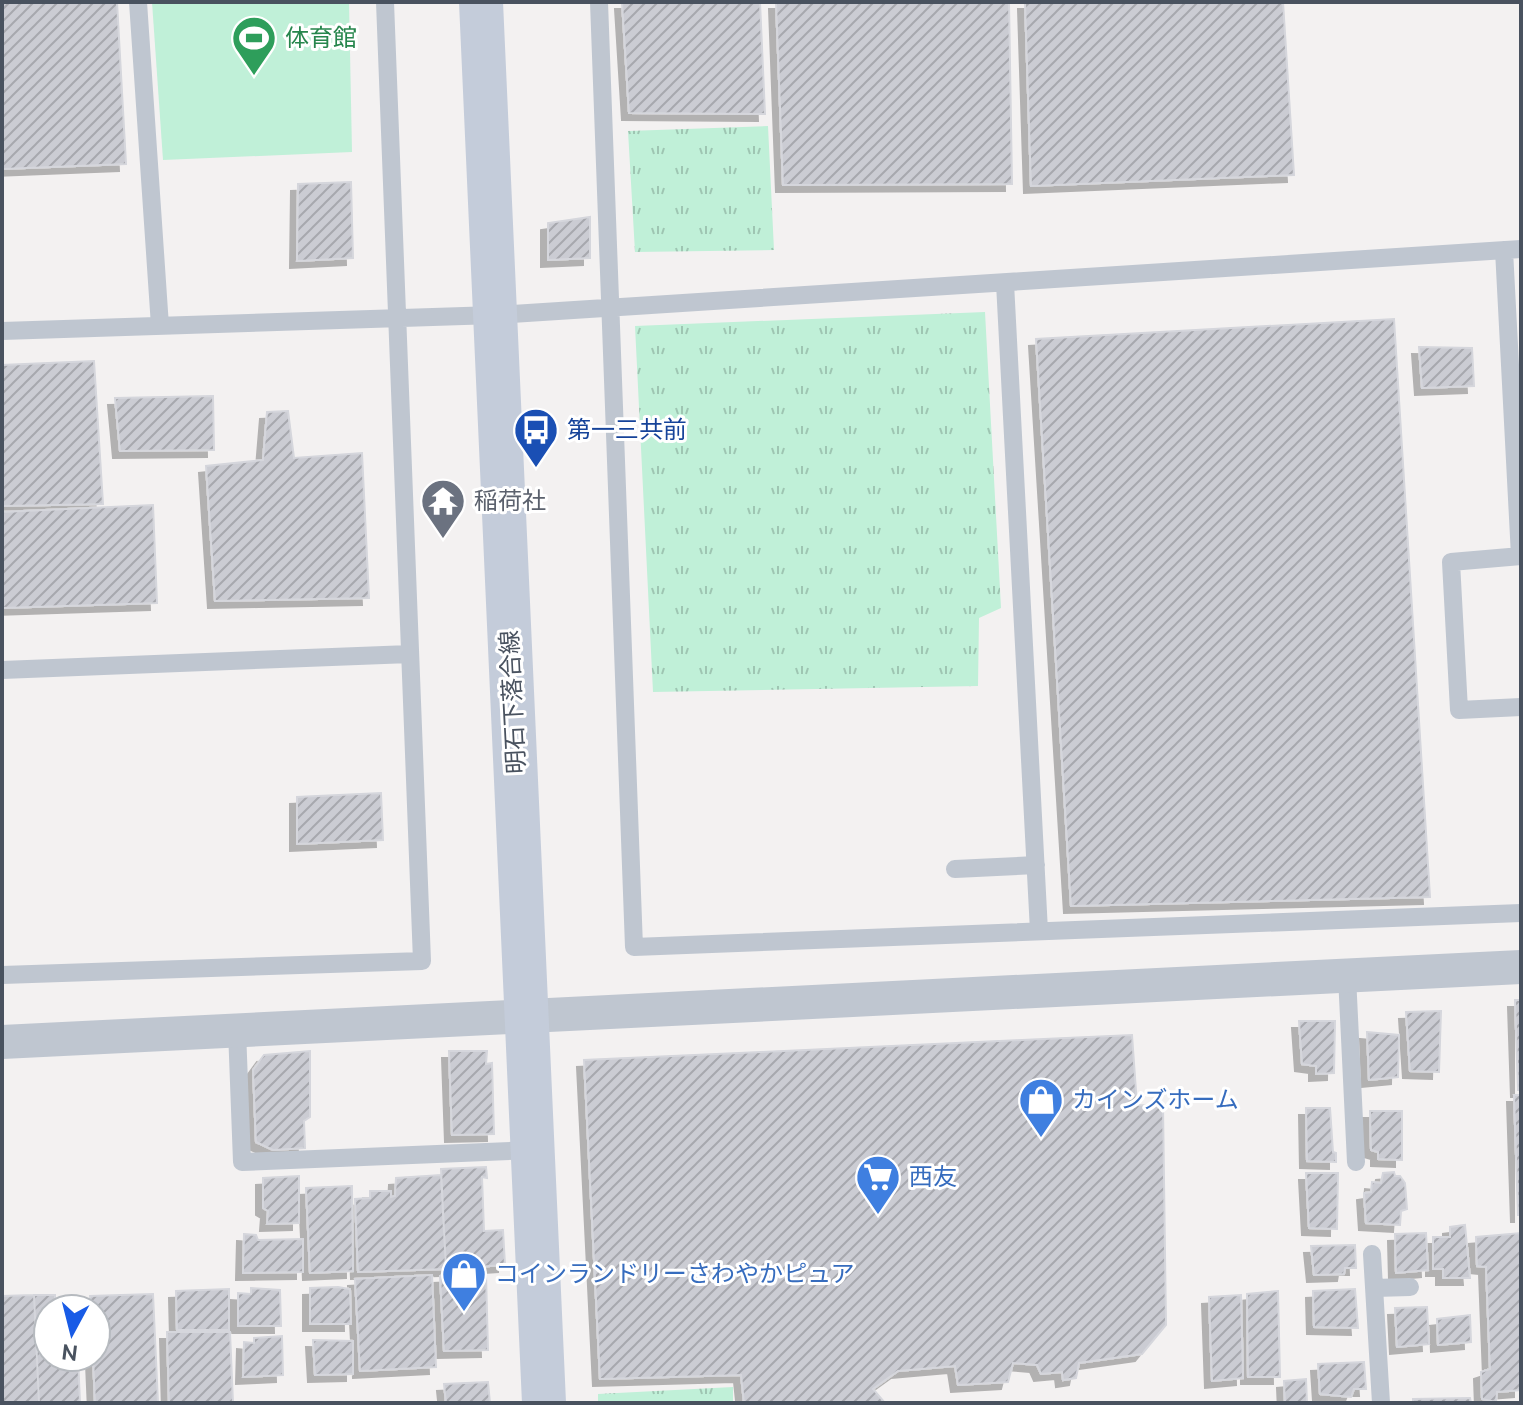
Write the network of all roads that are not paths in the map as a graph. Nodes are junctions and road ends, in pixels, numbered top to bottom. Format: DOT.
graph roads {
  1 [pos="138,2"];
  2 [pos="385,2"];
  3 [pos="481,2"];
  4 [pos="599,2"];
  5 [pos="1512,250"];
  6 [pos="1005,283"];
  7 [pos="610,308"];
  8 [pos="495,315"];
  9 [pos="397,318"];
  10 [pos="160,326"];
  11 [pos="2,331"];
  12 [pos="1520,556"];
  13 [pos="410,654"];
  14 [pos="2,670"];
  15 [pos="1521,707"];
  16 [pos="1036,865"];
  17 [pos="955,869"];
  18 [pos="1521,913"];
  19 [pos="1039,931"];
  20 [pos="1521,967"];
  21 [pos="2,975"];
  22 [pos="1347,976"];
  23 [pos="527,1016"];
  24 [pos="237,1030"];
  25 [pos="2,1042"];
  26 [pos="533,1150"];
  27 [pos="1356,1162"];
  28 [pos="1372,1254"];
  29 [pos="1410,1287"];
  30 [pos="1374,1288"];
  31 [pos="544,1403"];
  32 [pos="1381,1403"];
  1 -- 10 [label="lane"];
  2 -- 9 [label="lane"];
  3 -- 8 [label="main road, 明石下落合線"];
  4 -- 7 [label="lane"];
  5 -- 6 [label="lane"];
  5 -- 12 [label="lane"];
  6 -- 7 [label="lane"];
  6 -- 16 [label="lane"];
  7 -- 8 [label="lane"];
  7 -- 19 [label="lane"];
  8 -- 9 [label="lane"];
  8 -- 23 [label="main road, 明石下落合線"];
  9 -- 10 [label="lane"];
  9 -- 13 [label="lane"];
  10 -- 11 [label="lane"];
  12 -- 15 [label="lane"];
  13 -- 14 [label="lane"];
  13 -- 21 [label="lane"];
  16 -- 17 [label="lane"];
  16 -- 19 [label="lane"];
  18 -- 19 [label="lane"];
  20 -- 22 [label="street"];
  22 -- 23 [label="street"];
  22 -- 27 [label="lane"];
  23 -- 24 [label="street"];
  23 -- 26 [label="main road, 明石下落合線"];
  24 -- 25 [label="street"];
  24 -- 26 [label="lane"];
  26 -- 31 [label="main road, 明石下落合線"];
  28 -- 30 [label="lane"];
  29 -- 30 [label="lane"];
  30 -- 32 [label="lane"];
}
